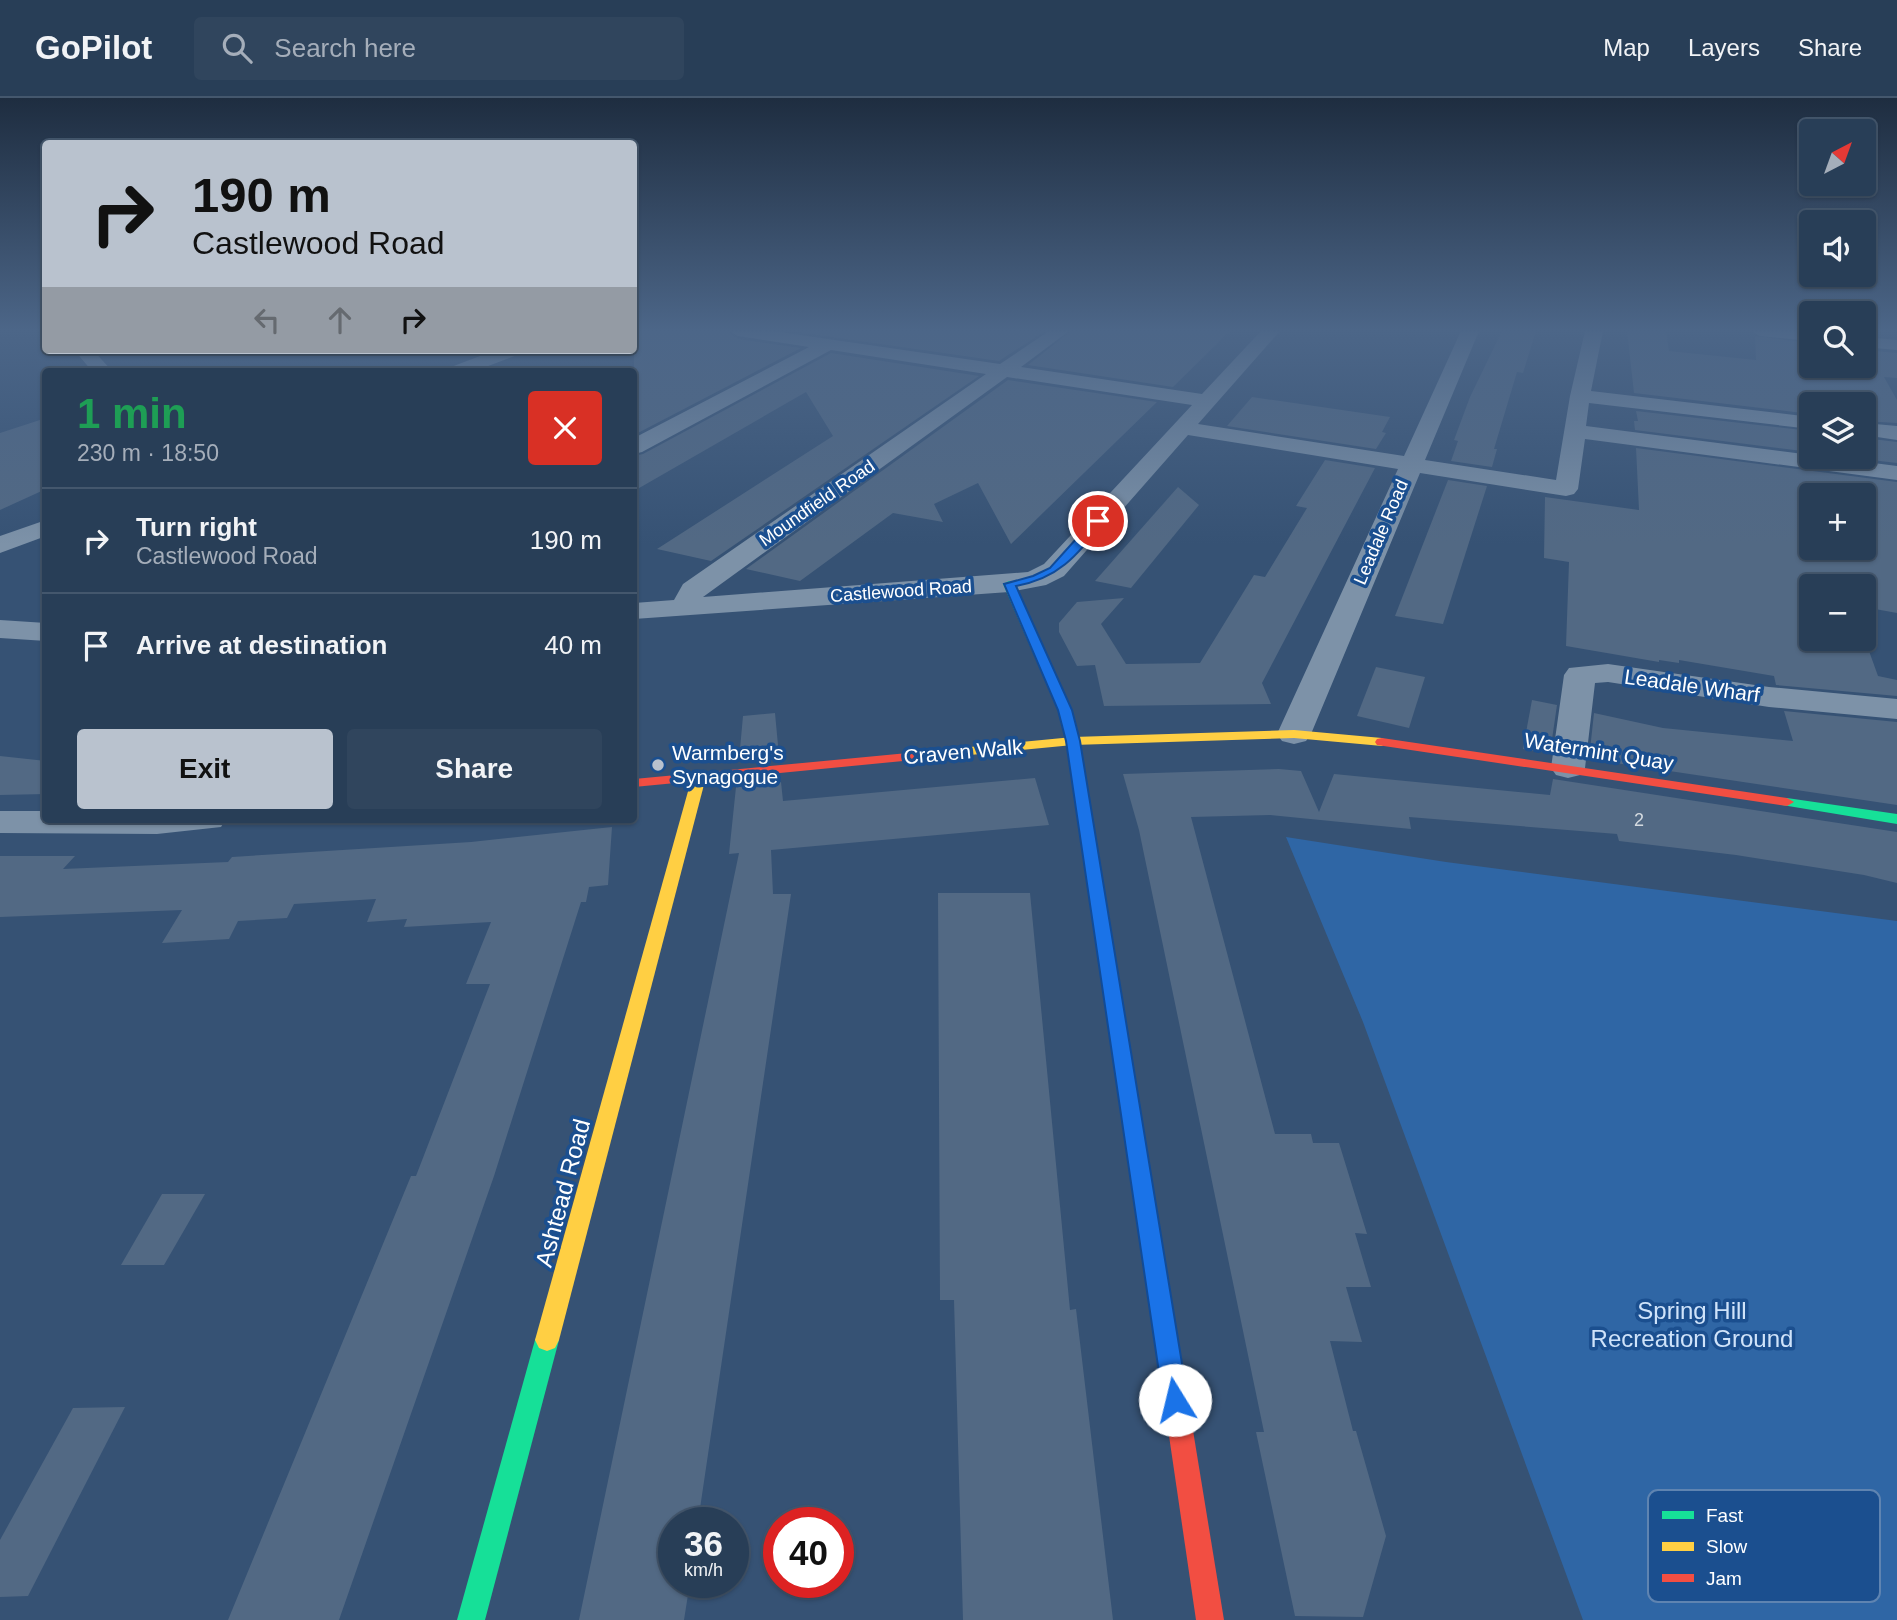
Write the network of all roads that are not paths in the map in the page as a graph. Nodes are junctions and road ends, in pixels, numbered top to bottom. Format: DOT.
graph roads {
  1 [pos="719,402"];
  2 [pos="960,402"];
  3 [pos="1205,402"];
  4 [pos="1438,402"];
  5 [pos="1579,402"];
  6 [pos="1632,402"];
  7 [pos="1799,422"];
  8 [pos="1182,428"];
  9 [pos="1876,430"];
  10 [pos="1575,431"];
  11 [pos="1897,433"];
  12 [pos="637,445"];
  13 [pos="1411,464"];
  14 [pos="1897,473"];
  15 [pos="42,529"];
  16 [pos="0,545"];
  17 [pos="1009,584"];
  18 [pos="684,607"];
  19 [pos="637,611"];
  20 [pos="0,629"];
  21 [pos="42,632"];
  22 [pos="1897,709"];
  23 [pos="1294,734"];
  24 [pos="1073,741"];
  25 [pos="1568,768"];
  26 [pos="699,777"];
  27 [pos="637,783"];
  28 [pos="1897,819"];
  29 [pos="0,822"];
  30 [pos="42,822"];
  31 [pos="471,1620"];
  32 [pos="1210,1620"];
  1 -- 12 [label="street"];
  2 -- 18 [label="street, Moundfield Road"];
  3 -- 8 [label="street, Castlewood Road"];
  4 -- 13 [label="street, Leadale Road"];
  5 -- 10 [label="street"];
  6 -- 7 [label="street"];
  8 -- 13 [label="street"];
  8 -- 17 [label="street, Castlewood Road"];
  9 -- 11 [label="street"];
  10 -- 13 [label="street"];
  10 -- 14 [label="street"];
  13 -- 23 [label="street, Leadale Road"];
  15 -- 16 [label="street"];
  17 -- 18 [label="street, Castlewood Road"];
  17 -- 24 [label="street"];
  18 -- 19 [label="street, Castlewood Road"];
  20 -- 21 [label="street"];
  22 -- 25 [label="street, Leadale Wharf"];
  23 -- 24 [label="street, Craven Walk"];
  23 -- 25 [label="street, Watermint Quay"];
  24 -- 26 [label="street, Craven Walk"];
  24 -- 32 [label="street"];
  25 -- 28 [label="street, Watermint Quay"];
  26 -- 27 [label="street, Craven Walk"];
  26 -- 31 [label="street, Ashtead Road"];
  29 -- 30 [label="street"];
}
